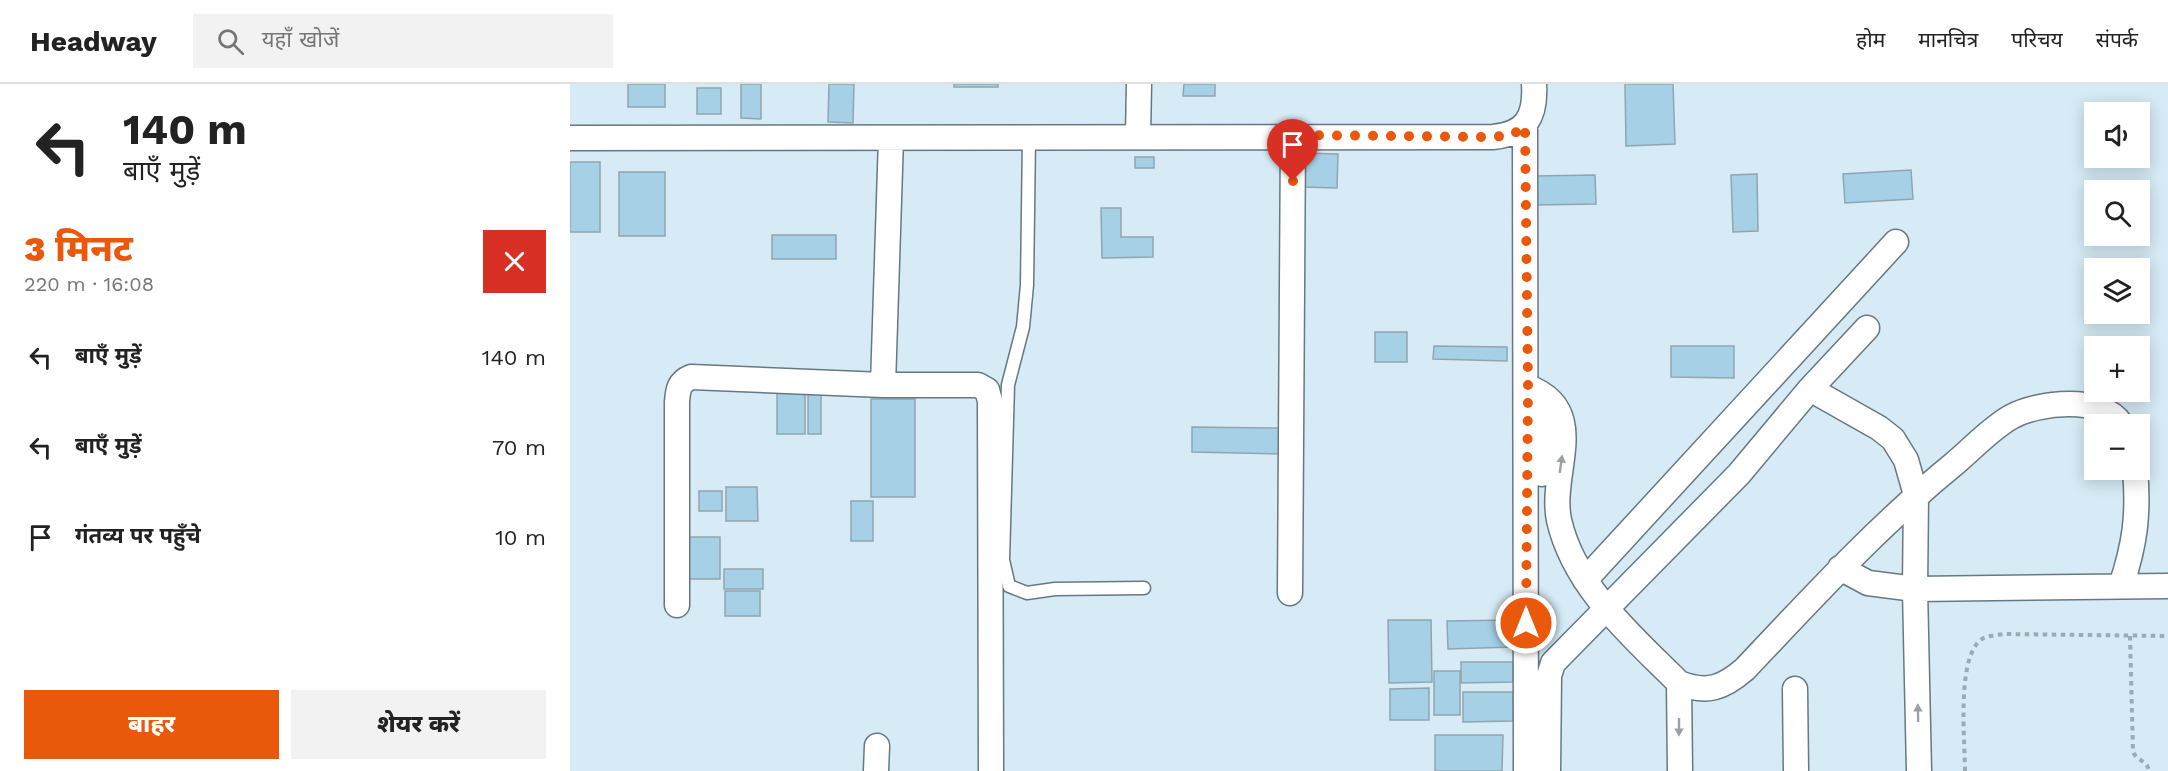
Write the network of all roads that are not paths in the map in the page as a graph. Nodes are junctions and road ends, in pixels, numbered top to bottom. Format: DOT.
graph roads {
  1 [pos="1139,84"];
  2 [pos="1534,84"];
  3 [pos="1525,126"];
  4 [pos="1293,135"];
  5 [pos="1138,136"];
  6 [pos="570,138"];
  7 [pos="891,138"];
  8 [pos="1029,138"];
  9 [pos="1896,242"];
  10 [pos="1867,328"];
  11 [pos="883,385"];
  12 [pos="1528,387"];
  13 [pos="1810,389"];
  14 [pos="2110,414"];
  15 [pos="2136,480"];
  16 [pos="1916,495"];
  17 [pos="1840,568"];
  18 [pos="1585,580"];
  19 [pos="2121,586"];
  20 [pos="2168,586"];
  21 [pos="1144,588"];
  22 [pos="1915,589"];
  23 [pos="1290,593"];
  24 [pos="677,605"];
  25 [pos="1608,610"];
  26 [pos="1679,683"];
  27 [pos="1795,689"];
  28 [pos="877,746"];
  29 [pos="876,771"];
  30 [pos="991,771"];
  31 [pos="1526,771"];
  32 [pos="1548,771"];
  33 [pos="1680,771"];
  34 [pos="1796,771"];
  35 [pos="1919,771"];
  1 -- 5 [label="street"];
  2 -- 3 [label="street"];
  3 -- 4 [label="street"];
  3 -- 12 [label="street"];
  4 -- 5 [label="street"];
  4 -- 23 [label="street"];
  5 -- 8 [label="street"];
  6 -- 7 [label="street"];
  7 -- 8 [label="street"];
  7 -- 11 [label="street"];
  8 -- 21 [label="lane"];
  9 -- 18 [label="street"];
  10 -- 13 [label="street"];
  11 -- 24 [label="street"];
  11 -- 30 [label="street"];
  12 -- 18 [label="street"];
  12 -- 31 [label="street"];
  13 -- 16 [label="street"];
  13 -- 25 [label="street"];
  14 -- 16 [label="street"];
  15 -- 19 [label="street"];
  16 -- 17 [label="street"];
  16 -- 22 [label="street"];
  17 -- 22 [label="street"];
  17 -- 26 [label="street"];
  18 -- 25 [label="street"];
  19 -- 20 [label="street"];
  19 -- 22 [label="street"];
  35 -- 22 [label="street, one-way"];
  25 -- 26 [label="street"];
  25 -- 32 [label="street"];
  26 -- 33 [label="street, one-way"];
  27 -- 34 [label="street"];
  28 -- 29 [label="street"];
}
